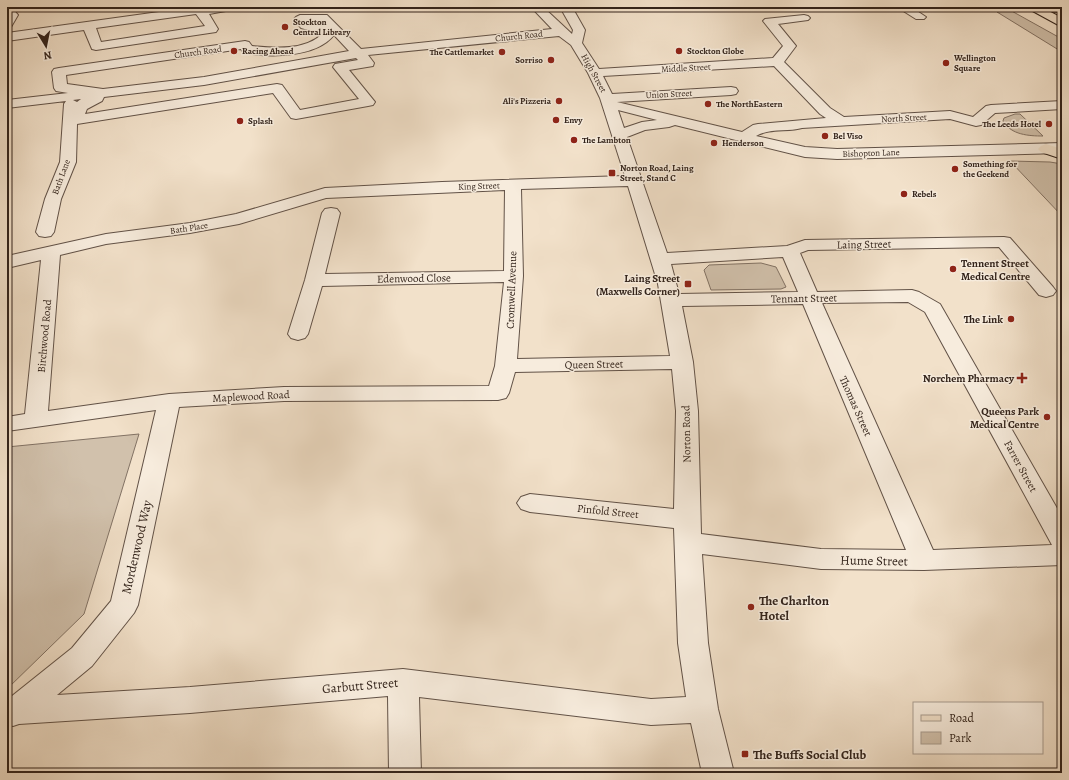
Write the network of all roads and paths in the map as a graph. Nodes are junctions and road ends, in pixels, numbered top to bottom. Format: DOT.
graph roads {
  1 [pos="233,7"];
  2 [pos="320,7"];
  3 [pos="537,7"];
  4 [pos="559,7"];
  5 [pos="566,7"];
  6 [pos="904,7"];
  7 [pos="7,9"];
  8 [pos="1036,9"];
  9 [pos="1062,9"];
  10 [pos="202,11"];
  11 [pos="920,17"];
  12 [pos="804,18"];
  13 [pos="127,20"];
  14 [pos="1062,23"];
  15 [pos="7,24"];
  16 [pos="88,26"];
  17 [pos="561,32"];
  18 [pos="7,37"];
  19 [pos="138,40"];
  20 [pos="576,43"];
  21 [pos="362,53"];
  22 [pos="777,62"];
  23 [pos="595,73"];
  24 [pos="731,91"];
  25 [pos="98,95"];
  26 [pos="72,97"];
  27 [pos="608,101"];
  28 [pos="7,104"];
  29 [pos="1062,105"];
  30 [pos="684,121"];
  31 [pos="840,121"];
  32 [pos="986,128"];
  33 [pos="618,135"];
  34 [pos="744,137"];
  35 [pos="1062,148"];
  36 [pos="1009,149"];
  37 [pos="1046,149"];
  38 [pos="1062,154"];
  39 [pos="634,182"];
  40 [pos="513,185"];
  41 [pos="325,193"];
  42 [pos="331,213"];
  43 [pos="45,232"];
  44 [pos="790,251"];
  45 [pos="51,252"];
  46 [pos="660,259"];
  47 [pos="7,262"];
  48 [pos="514,276"];
  49 [pos="314,280"];
  50 [pos="1046,291"];
  51 [pos="809,298"];
  52 [pos="671,300"];
  53 [pos="933,308"];
  54 [pos="298,334"];
  55 [pos="682,362"];
  56 [pos="506,366"];
  57 [pos="498,393"];
  58 [pos="169,401"];
  59 [pos="36,419"];
  60 [pos="7,424"];
  61 [pos="530,503"];
  62 [pos="687,531"];
  63 [pos="1062,540"];
  64 [pos="1062,555"];
  65 [pos="924,560"];
  66 [pos="403,682"];
  67 [pos="703,709"];
  68 [pos="11,714"];
  69 [pos="405,773"];
  70 [pos="718,773"];
  1 -- 10 [label="street"];
  2 -- 21 [label="street"];
  3 -- 17 [label="street, High Street"];
  4 -- 17 [label="street"];
  5 -- 20 [label="street, High Street"];
  6 -- 11 [label="street"];
  7 -- 15 [label="street"];
  8 -- 9 [label="street"];
  8 -- 14 [label="main road"];
  10 -- 13 [label="street"];
  10 -- 19 [label="street"];
  12 -- 22 [label="street"];
  13 -- 16 [label="street"];
  13 -- 19 [label="street"];
  16 -- 18 [label="street"];
  16 -- 19 [label="street"];
  17 -- 20 [label="street, High Street"];
  17 -- 21 [label="street, Church Road"];
  20 -- 23 [label="street, High Street"];
  21 -- 25 [label="street, Church Road"];
  21 -- 25 [label="street, Church Road"];
  21 -- 25 [label="street, Church Road"];
  22 -- 23 [label="street, Middle Street"];
  22 -- 31 [label="street"];
  23 -- 27 [label="street, High Street"];
  24 -- 27 [label="street, Union Street"];
  25 -- 26 [label="street, Church Road"];
  26 -- 28 [label="street, Church Road"];
  26 -- 43 [label="street, Bath Lane"];
  27 -- 30 [label="street, Bishopton Lane"];
  27 -- 33 [label="street, Norton Road"];
  29 -- 32 [label="street"];
  30 -- 33 [label="street, Bishopton Lane"];
  30 -- 34 [label="street, Bishopton Lane"];
  31 -- 32 [label="street, North Street"];
  31 -- 34 [label="street, North Street"];
  32 -- 36 [label="street"];
  33 -- 39 [label="street, Norton Road"];
  34 -- 36 [label="street, Bishopton Lane"];
  35 -- 37 [label="street, Bishopton Lane"];
  36 -- 37 [label="street, Bishopton Lane"];
  37 -- 38 [label="main road"];
  39 -- 40 [label="street, King Street"];
  39 -- 46 [label="street, Norton Road"];
  40 -- 41 [label="street, King Street"];
  40 -- 48 [label="street, Cromwell Avenue"];
  41 -- 45 [label="street, Bath Place"];
  42 -- 49 [label="street"];
  44 -- 46 [label="street, Laing Street"];
  44 -- 50 [label="street, Laing Street"];
  44 -- 51 [label="street, Thomas Street"];
  45 -- 47 [label="street"];
  45 -- 59 [label="street, Birchwood Road"];
  46 -- 52 [label="street, Norton Road"];
  48 -- 49 [label="street, Edenwood Close"];
  48 -- 56 [label="street, Cromwell Avenue"];
  49 -- 54 [label="street"];
  51 -- 52 [label="street, Tennant Street"];
  51 -- 53 [label="street, Tennant Street"];
  51 -- 65 [label="street, Thomas Street"];
  52 -- 55 [label="street, Norton Road"];
  53 -- 63 [label="street, Farrer Street"];
  55 -- 56 [label="street, Queen Street"];
  55 -- 62 [label="street, Norton Road"];
  56 -- 57 [label="street, Cromwell Avenue"];
  57 -- 58 [label="street, Maplewood Road"];
  58 -- 59 [label="street, Maplewood Road"];
  58 -- 68 [label="street, Mordenwood Way"];
  59 -- 60 [label="street, Maplewood Road"];
  61 -- 62 [label="street, Pinfold Street"];
  62 -- 65 [label="street, Hume Street"];
  62 -- 67 [label="street, Norton Road"];
  64 -- 65 [label="street, Hume Street"];
  66 -- 67 [label="street, Garbutt Street"];
  66 -- 68 [label="street, Garbutt Street"];
  66 -- 69 [label="street"];
  67 -- 70 [label="street, Norton Road"];
}
